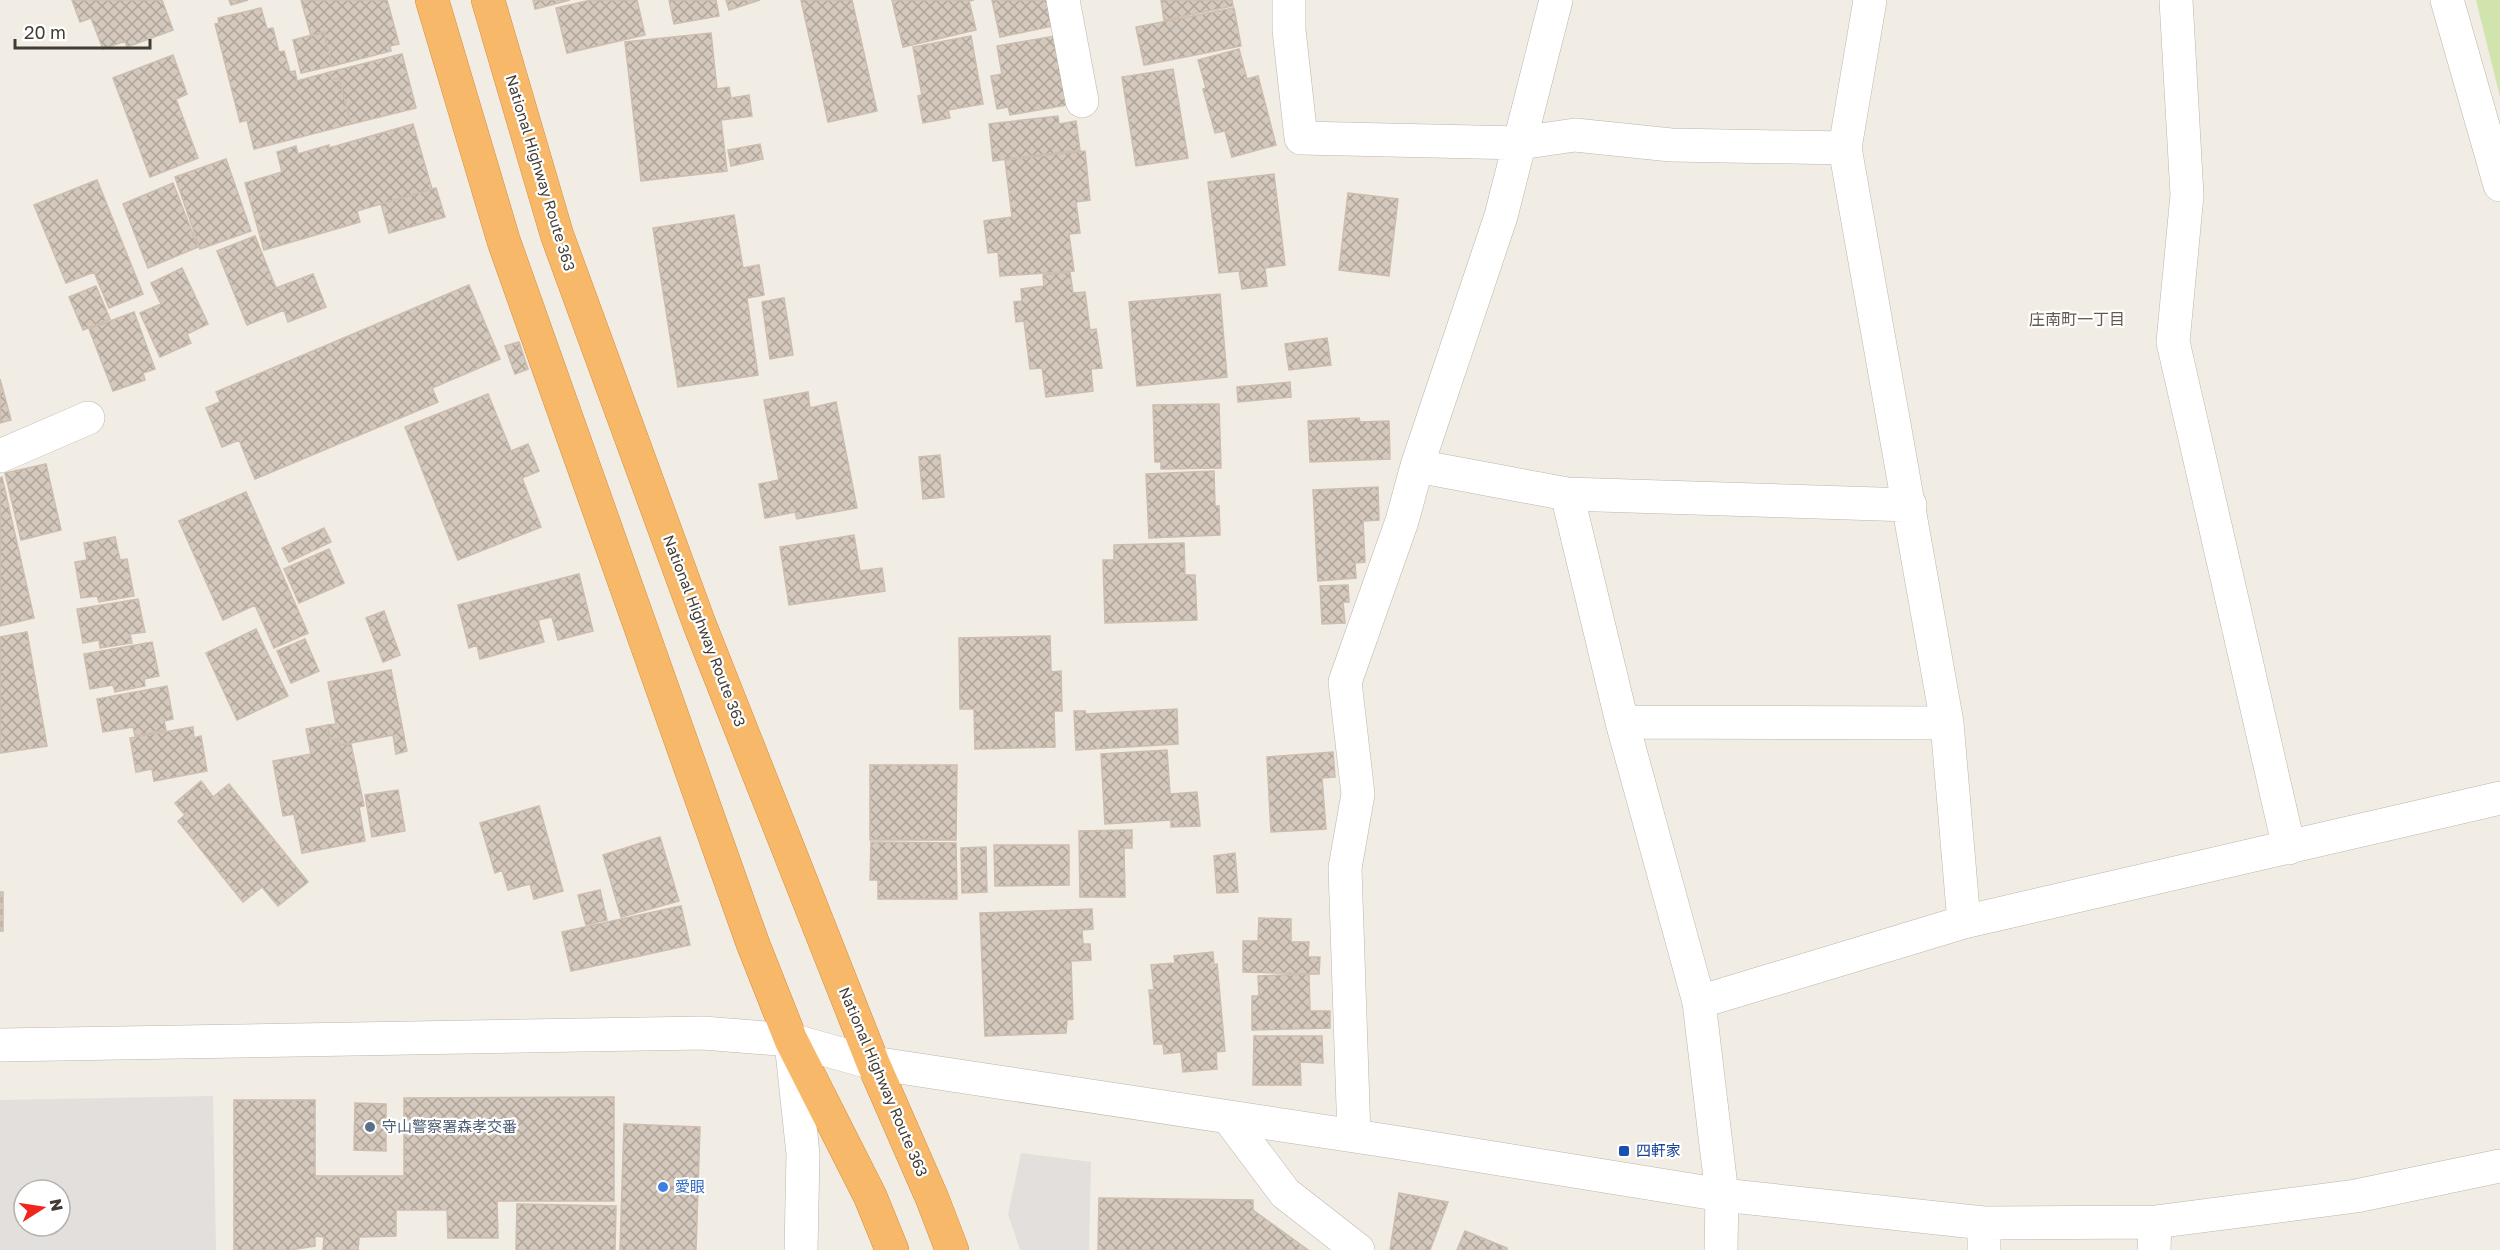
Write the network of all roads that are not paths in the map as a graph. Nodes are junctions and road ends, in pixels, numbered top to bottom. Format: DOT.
graph roads {
  1 [pos="432,0"];
  2 [pos="488,0"];
  3 [pos="1063,0"];
  4 [pos="1289,0"];
  5 [pos="1556,0"];
  6 [pos="1870,0"];
  7 [pos="2176,0"];
  8 [pos="2446,0"];
  9 [pos="1082,101"];
  10 [pos="1520,142"];
  11 [pos="1845,148"];
  12 [pos="2498,166"];
  13 [pos="88,417"];
  14 [pos="0,456"];
  15 [pos="1417,466"];
  16 [pos="1567,494"];
  17 [pos="1910,505"];
  18 [pos="1622,722"];
  19 [pos="1947,723"];
  20 [pos="2500,798"];
  21 [pos="2289,848"];
  22 [pos="1964,922"];
  23 [pos="1699,1002"];
  24 [pos="791,1040"];
  25 [pos="0,1045"];
  26 [pos="873,1063"];
  27 [pos="1228,1117"];
  28 [pos="1354,1136"];
  29 [pos="2500,1166"];
  30 [pos="1722,1195"];
  31 [pos="1984,1236"];
  32 [pos="2155,1236"];
  33 [pos="801,1250"];
  34 [pos="891,1250"];
  35 [pos="952,1250"];
  36 [pos="1358,1250"];
  37 [pos="1721,1250"];
  1 -- 24 [label="highway"];
  2 -- 26 [label="highway, National Highway Route 363"];
  3 -- 9 [label="street"];
  4 -- 10 [label="street"];
  5 -- 10 [label="street"];
  6 -- 11 [label="street"];
  7 -- 21 [label="street"];
  8 -- 12 [label="street"];
  10 -- 11 [label="street"];
  10 -- 15 [label="street"];
  11 -- 17 [label="street"];
  13 -- 14 [label="street"];
  15 -- 16 [label="street"];
  15 -- 28 [label="street"];
  16 -- 17 [label="street"];
  16 -- 18 [label="street"];
  17 -- 19 [label="street"];
  18 -- 19 [label="street"];
  18 -- 23 [label="street"];
  19 -- 22 [label="street"];
  20 -- 21 [label="street"];
  21 -- 22 [label="street"];
  22 -- 23 [label="street"];
  23 -- 30 [label="street"];
  24 -- 25 [label="street"];
  24 -- 26 [label="street"];
  24 -- 33 [label="street"];
  24 -- 34 [label="highway"];
  26 -- 27 [label="street"];
  26 -- 35 [label="highway, National Highway Route 363"];
  27 -- 28 [label="street"];
  27 -- 36 [label="street"];
  28 -- 30 [label="street"];
  29 -- 32 [label="street"];
  30 -- 31 [label="street"];
  30 -- 37 [label="street"];
  31 -- 32 [label="street"];
}
